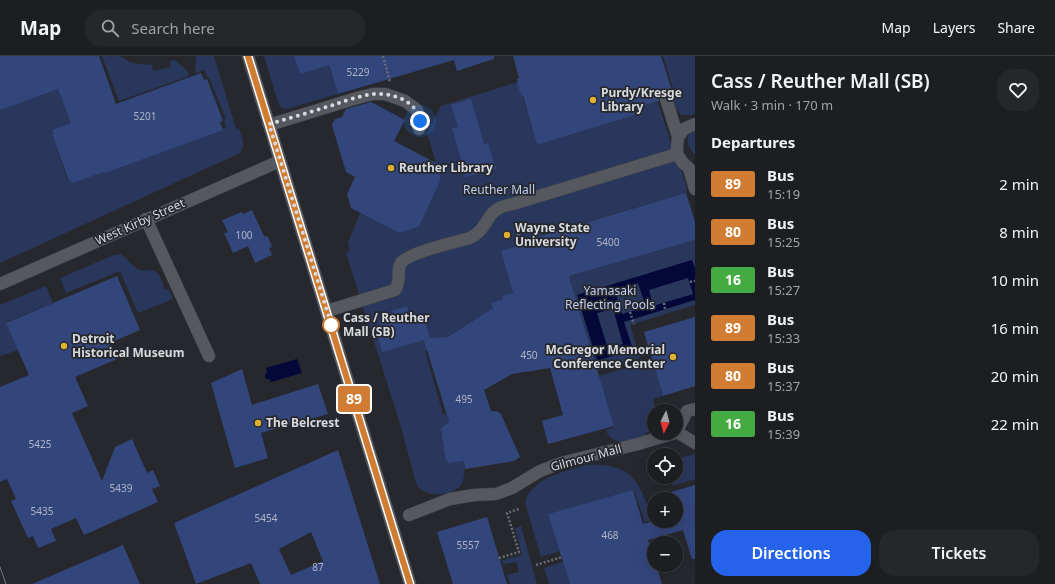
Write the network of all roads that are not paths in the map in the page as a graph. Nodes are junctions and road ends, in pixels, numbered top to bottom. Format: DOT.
graph roads {
  1 [pos="248,56"];
  2 [pos="666,99"];
  3 [pos="269,124"];
  4 [pos="695,124"];
  5 [pos="420,129"];
  6 [pos="678,137"];
  7 [pos="678,154"];
  8 [pos="280,161"];
  9 [pos="692,168"];
  10 [pos="695,189"];
  11 [pos="146,219"];
  12 [pos="0,284"];
  13 [pos="327,310"];
  14 [pos="209,356"];
  15 [pos="695,409"];
  16 [pos="683,419"];
  17 [pos="683,437"];
  18 [pos="652,440"];
  19 [pos="695,443"];
  20 [pos="409,515"];
  21 [pos="410,584"];
  1 -- 3 [label="street"];
  2 -- 6 [label="street"];
  3 -- 5 [label="street"];
  3 -- 8 [label="street"];
  4 -- 6 [label="street"];
  6 -- 7 [label="street"];
  7 -- 9 [label="street"];
  7 -- 13 [label="street"];
  8 -- 11 [label="street, West Kirby Street"];
  8 -- 13 [label="street"];
  9 -- 10 [label="street"];
  11 -- 12 [label="street, West Kirby Street"];
  11 -- 14 [label="street"];
  13 -- 21 [label="street"];
  15 -- 16 [label="street"];
  17 -- 19 [label="street"];
  18 -- 20 [label="street, Gilmour Mall"];
}
